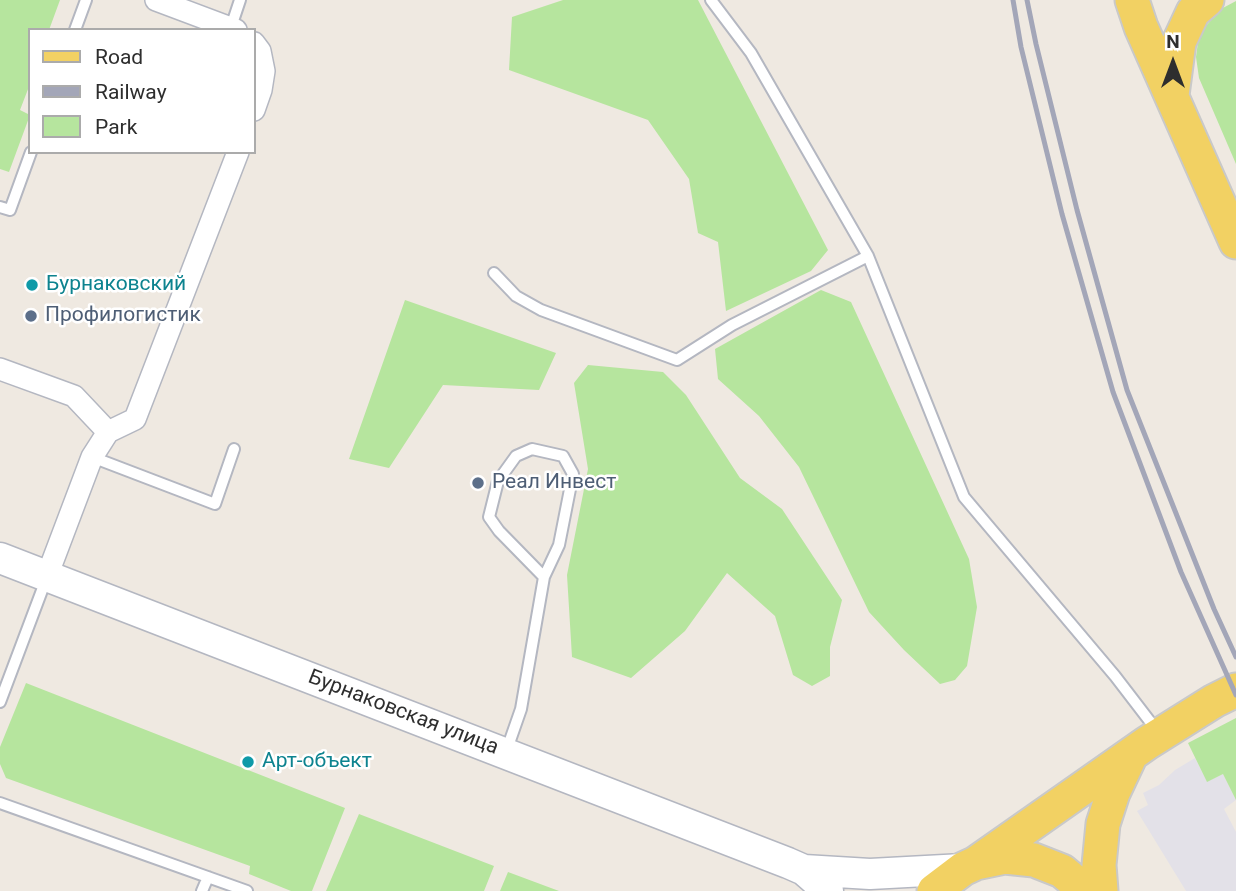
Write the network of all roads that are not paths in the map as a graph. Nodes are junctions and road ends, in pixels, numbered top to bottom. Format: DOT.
graph roads {
  1 [pos="86,0"];
  2 [pos="156,0"];
  3 [pos="240,0"];
  4 [pos="711,0"];
  5 [pos="1132,0"];
  6 [pos="1207,0"];
  7 [pos="76,28"];
  8 [pos="230,28"];
  9 [pos="233,28"];
  10 [pos="256,46"];
  11 [pos="1172,98"];
  12 [pos="256,104"];
  13 [pos="30,154"];
  14 [pos="237,154"];
  15 [pos="0,206"];
  16 [pos="1236,242"];
  17 [pos="868,256"];
  18 [pos="494,273"];
  19 [pos="0,369"];
  20 [pos="108,432"];
  21 [pos="234,449"];
  22 [pos="92,457"];
  23 [pos="0,558"];
  24 [pos="47,576"];
  25 [pos="544,577"];
  26 [pos="1236,690"];
  27 [pos="0,702"];
  28 [pos="1160,735"];
  29 [pos="506,752"];
  30 [pos="1130,756"];
  31 [pos="0,803"];
  32 [pos="970,866"];
  33 [pos="804,870"];
  34 [pos="208,877"];
  35 [pos="202,891"];
  36 [pos="247,891"];
  37 [pos="828,891"];
  38 [pos="934,891"];
  39 [pos="1086,891"];
  40 [pos="1101,891"];
  1 -- 7 [label="lane"];
  2 -- 8 [label="street"];
  3 -- 9 [label="lane"];
  4 -- 17 [label="lane"];
  5 -- 11 [label="main road"];
  6 -- 11 [label="main road"];
  10 -- 12 [label="street"];
  11 -- 16 [label="main road"];
  13 -- 15 [label="lane"];
  14 -- 20 [label="street"];
  17 -- 18 [label="lane"];
  17 -- 28 [label="lane"];
  19 -- 20 [label="street"];
  20 -- 22 [label="street"];
  21 -- 22 [label="lane"];
  22 -- 24 [label="street"];
  23 -- 24 [label="main road, Бурнаковская улица"];
  24 -- 27 [label="lane"];
  24 -- 29 [label="main road, Бурнаковская улица"];
  25 -- 25 [label="lane"];
  25 -- 29 [label="lane"];
  26 -- 28 [label="main road"];
  28 -- 30 [label="main road"];
  29 -- 33 [label="main road, Бурнаковская улица"];
  30 -- 32 [label="main road"];
  30 -- 40 [label="main road"];
  31 -- 34 [label="lane"];
  32 -- 33 [label="main road"];
  32 -- 38 [label="main road"];
  32 -- 39 [label="main road"];
  33 -- 37 [label="main road"];
  34 -- 35 [label="lane"];
  34 -- 36 [label="lane"];
}
